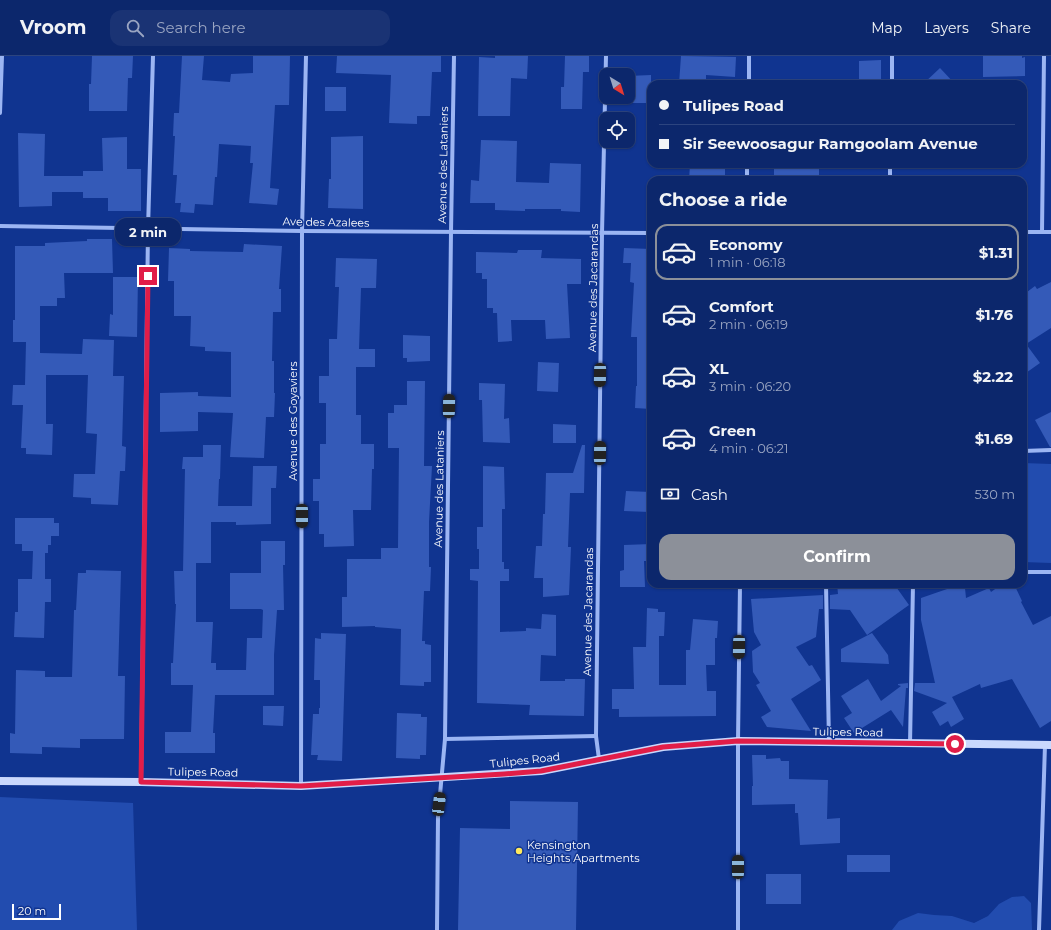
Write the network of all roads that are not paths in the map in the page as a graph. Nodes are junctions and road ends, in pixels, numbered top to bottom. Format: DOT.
graph roads {
  1 [pos="2,56"];
  2 [pos="153,56"];
  3 [pos="306,56"];
  4 [pos="454,56"];
  5 [pos="606,56"];
  6 [pos="749,56"];
  7 [pos="892,56"];
  8 [pos="1044,56"];
  9 [pos="749,80"];
  10 [pos="892,80"];
  11 [pos="0,114"];
  12 [pos="0,226"];
  13 [pos="148,228"];
  14 [pos="302,231"];
  15 [pos="451,232"];
  16 [pos="1027,232"];
  17 [pos="1042,232"];
  18 [pos="1051,232"];
  19 [pos="602,233"];
  20 [pos="647,233"];
  21 [pos="1051,450"];
  22 [pos="1027,451"];
  23 [pos="1027,572"];
  24 [pos="1051,572"];
  25 [pos="740,588"];
  26 [pos="826,588"];
  27 [pos="913,588"];
  28 [pos="596,736"];
  29 [pos="445,739"];
  30 [pos="738,741"];
  31 [pos="829,743"];
  32 [pos="910,744"];
  33 [pos="1048,745"];
  34 [pos="600,760"];
  35 [pos="442,778"];
  36 [pos="0,780"];
  37 [pos="141,782"];
  38 [pos="301,786"];
  39 [pos="437,930"];
  40 [pos="738,930"];
  41 [pos="1039,930"];
  1 -- 11 [label="street"];
  2 -- 13 [label="street"];
  3 -- 14 [label="street, Avenue des Goyaviers"];
  4 -- 15 [label="street, Avenue des Lataniers"];
  5 -- 19 [label="street, Avenue des Jacarandas"];
  6 -- 9 [label="street"];
  7 -- 10 [label="street"];
  8 -- 17 [label="street"];
  12 -- 13 [label="street, Ave des Azalees"];
  13 -- 14 [label="street, Ave des Azalees"];
  13 -- 37 [label="street"];
  14 -- 15 [label="street, Ave des Azalees"];
  14 -- 38 [label="street, Avenue des Goyaviers"];
  15 -- 19 [label="street, Ave des Azalees"];
  15 -- 29 [label="street, Avenue des Lataniers"];
  16 -- 17 [label="street"];
  17 -- 18 [label="street"];
  19 -- 20 [label="street, Ave des Azalees"];
  19 -- 28 [label="street, Avenue des Jacarandas"];
  21 -- 22 [label="street"];
  23 -- 24 [label="street"];
  25 -- 30 [label="street"];
  26 -- 31 [label="street"];
  27 -- 32 [label="street"];
  28 -- 29 [label="street"];
  28 -- 34 [label="street, Avenue des Jacarandas"];
  29 -- 35 [label="street, Avenue des Lataniers"];
  30 -- 31 [label="main road, Tulipes Road"];
  30 -- 34 [label="main road, Tulipes Road"];
  30 -- 40 [label="street"];
  31 -- 32 [label="main road, Tulipes Road"];
  32 -- 33 [label="main road, Tulipes Road"];
  33 -- 41 [label="street"];
  34 -- 35 [label="main road, Tulipes Road"];
  35 -- 38 [label="main road, Tulipes Road"];
  35 -- 39 [label="street, Avenue des Lataniers"];
  36 -- 37 [label="main road, Tulipes Road"];
  37 -- 38 [label="main road, Tulipes Road"];
}
